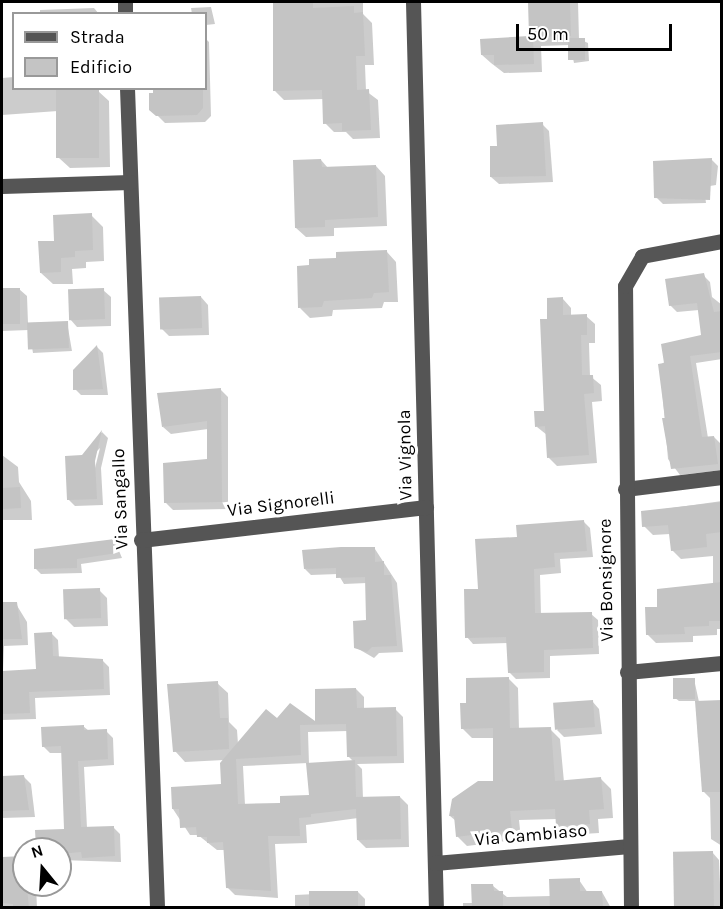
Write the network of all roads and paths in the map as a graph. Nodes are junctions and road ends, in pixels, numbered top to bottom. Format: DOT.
graph roads {
  1 [pos="413,2"];
  2 [pos="127,90"];
  3 [pos="130,182"];
  4 [pos="2,186"];
  5 [pos="722,241"];
  6 [pos="722,477"];
  7 [pos="625,489"];
  8 [pos="426,507"];
  9 [pos="141,540"];
  10 [pos="722,663"];
  11 [pos="627,672"];
  12 [pos="629,846"];
  13 [pos="435,863"];
  14 [pos="157,908"];
  15 [pos="436,908"];
  16 [pos="631,908"];
  1 -- 8 [label="street, Via Vignola"];
  2 -- 3 [label="street, Via Sangallo"];
  3 -- 4 [label="street"];
  3 -- 9 [label="street, Via Sangallo"];
  5 -- 7 [label="street, Via Bonsignore"];
  6 -- 7 [label="street"];
  7 -- 11 [label="street, Via Bonsignore"];
  8 -- 9 [label="street, Via Signorelli"];
  8 -- 13 [label="street, Via Vignola"];
  9 -- 14 [label="street, Via Sangallo"];
  10 -- 11 [label="street"];
  11 -- 12 [label="street, Via Bonsignore"];
  12 -- 13 [label="street, Via Cambiaso"];
  12 -- 16 [label="street, Via Bonsignore"];
  13 -- 15 [label="street, Via Vignola"];
}
